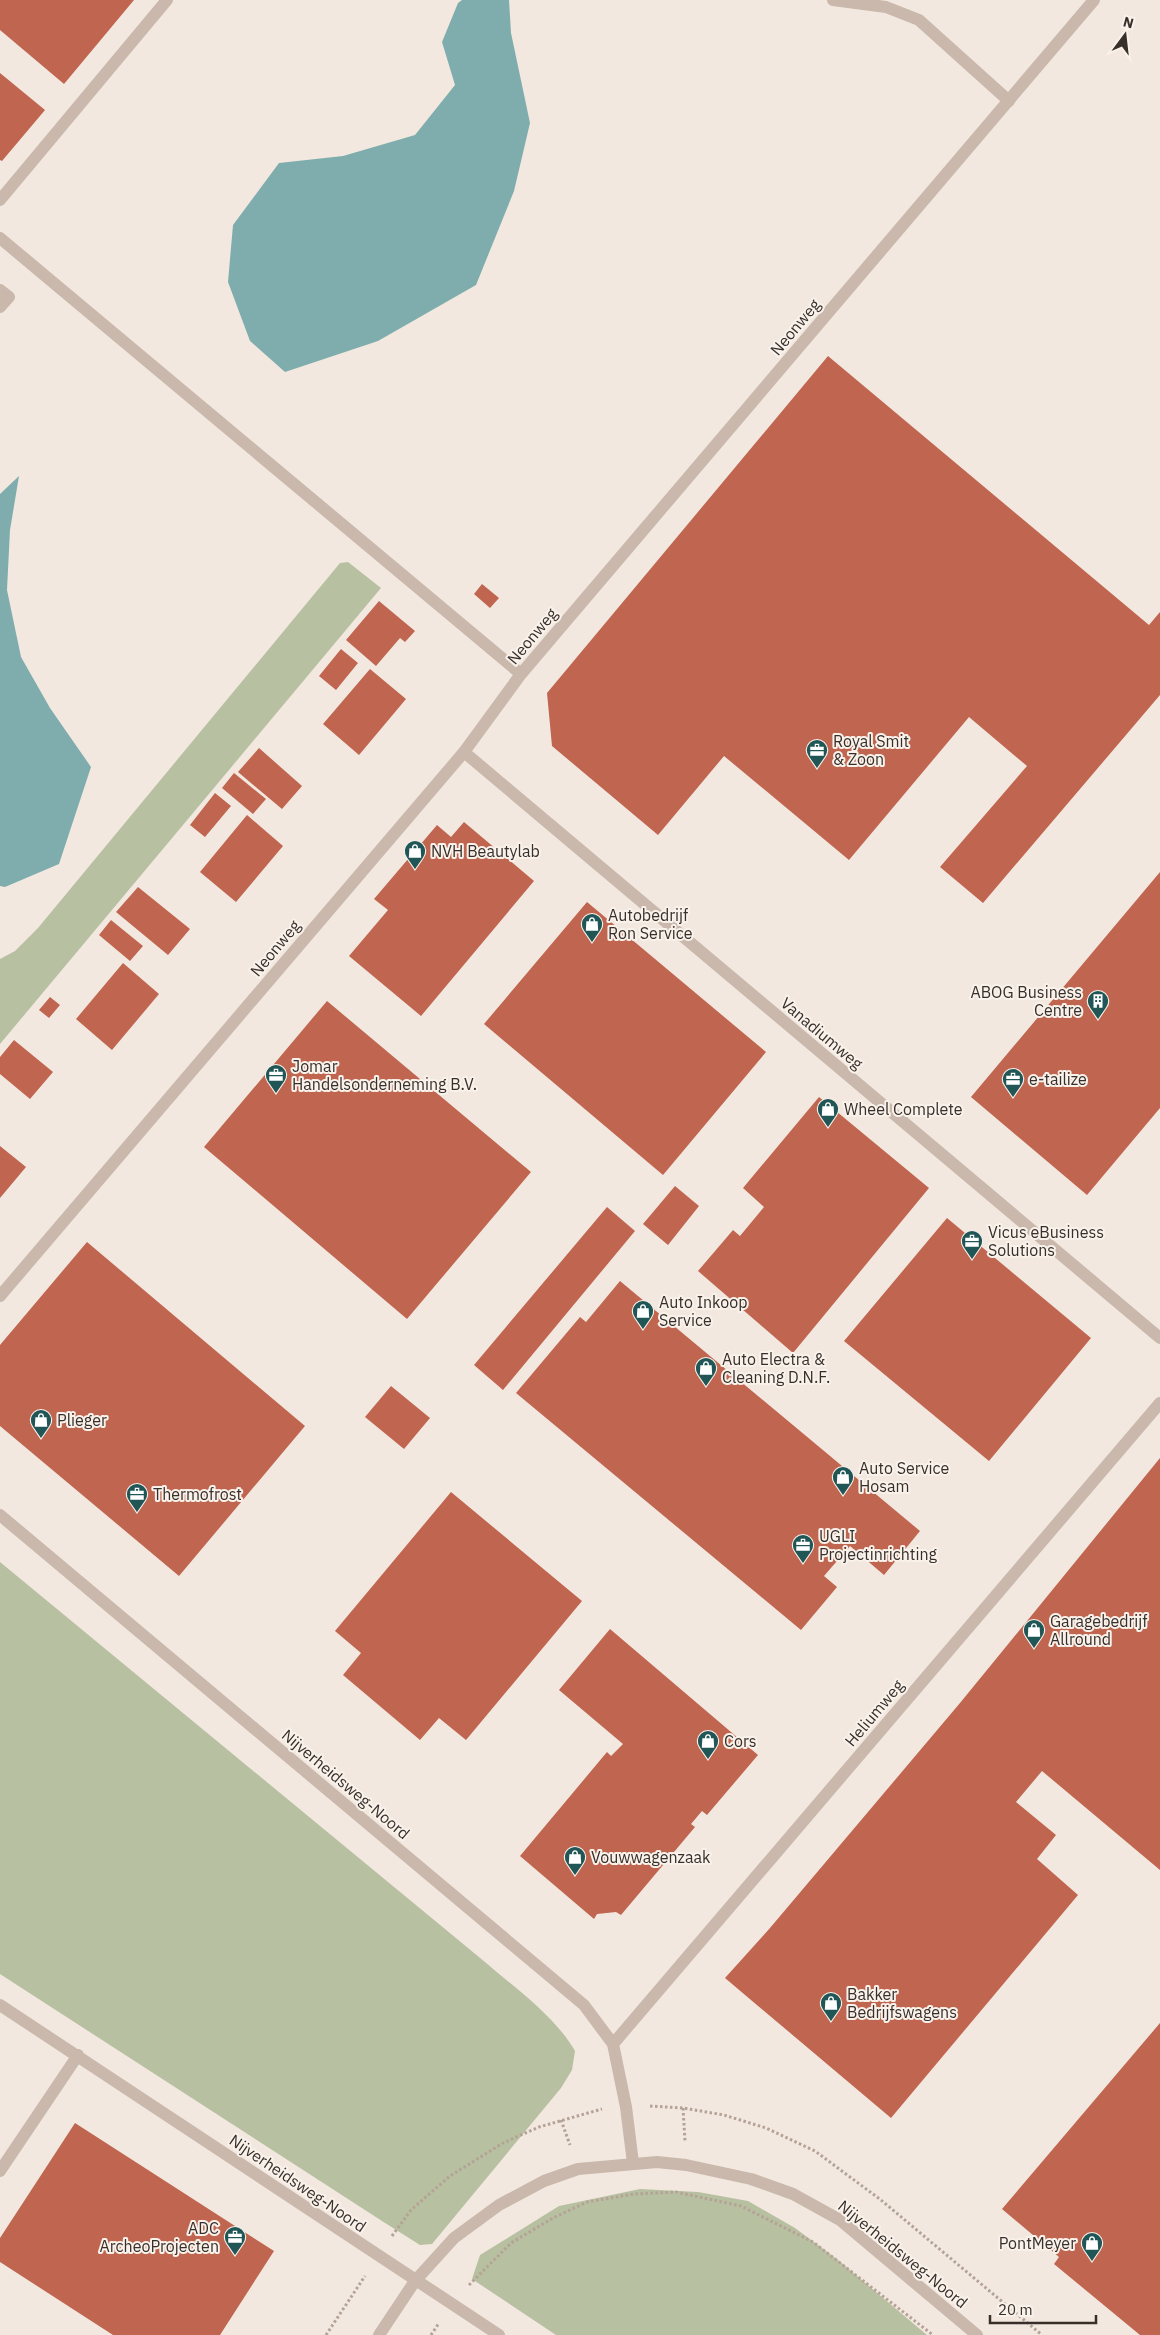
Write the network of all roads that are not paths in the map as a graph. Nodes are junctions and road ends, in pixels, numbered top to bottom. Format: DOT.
graph roads {
  1 [pos="167,0"];
  2 [pos="833,0"];
  3 [pos="1094,0"];
  4 [pos="1008,101"];
  5 [pos="0,200"];
  6 [pos="0,238"];
  7 [pos="0,290"];
  8 [pos="0,307"];
  9 [pos="521,674"];
  10 [pos="464,752"];
  11 [pos="0,1296"];
  12 [pos="1160,1338"];
  13 [pos="1160,1403"];
  14 [pos="0,1515"];
  15 [pos="0,2005"];
  16 [pos="613,2044"];
  17 [pos="78,2055"];
  18 [pos="633,2162"];
  19 [pos="0,2172"];
  20 [pos="415,2281"];
  21 [pos="379,2335"];
  22 [pos="499,2335"];
  23 [pos="977,2335"];
  1 -- 5 [label="street"];
  2 -- 4 [label="street"];
  3 -- 4 [label="street, Neonweg"];
  4 -- 9 [label="street, Neonweg"];
  6 -- 9 [label="street"];
  7 -- 8 [label="street"];
  9 -- 10 [label="street, Neonweg"];
  10 -- 11 [label="street, Neonweg"];
  10 -- 12 [label="street, Vanadiumweg"];
  13 -- 16 [label="street, Heliumweg"];
  14 -- 16 [label="street, Nijverheidsweg-Noord"];
  15 -- 17 [label="street, Nijverheidsweg-Noord"];
  16 -- 18 [label="street, Nijverheidsweg-Noord"];
  17 -- 19 [label="street"];
  17 -- 20 [label="street, Nijverheidsweg-Noord"];
  18 -- 20 [label="street, Nijverheidsweg-Noord"];
  18 -- 23 [label="street, Nijverheidsweg-Noord"];
  20 -- 21 [label="street"];
  20 -- 22 [label="street, Nijverheidsweg-Noord"];
}
